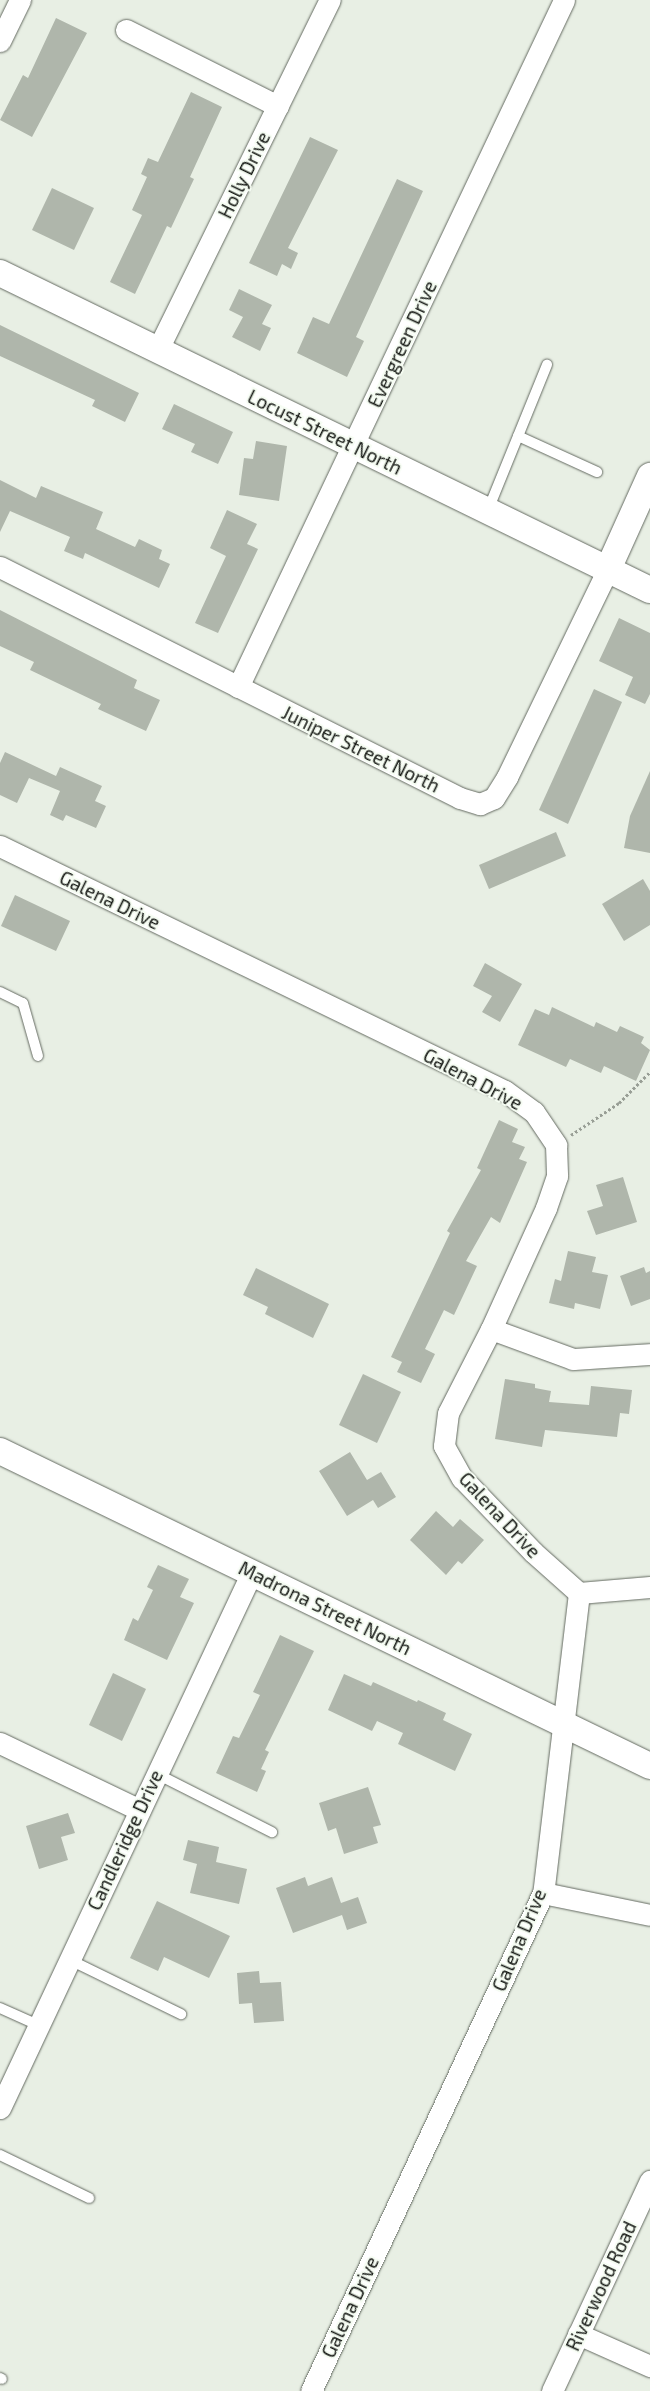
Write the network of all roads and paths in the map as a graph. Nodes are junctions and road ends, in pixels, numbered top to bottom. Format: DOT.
graph roads {
  1 [pos="20,0"];
  2 [pos="330,0"];
  3 [pos="564,0"];
  4 [pos="126,30"];
  5 [pos="0,41"];
  6 [pos="278,106"];
  7 [pos="0,273"];
  8 [pos="158,349"];
  9 [pos="547,365"];
  10 [pos="518,436"];
  11 [pos="354,447"];
  12 [pos="597,472"];
  13 [pos="650,476"];
  14 [pos="488,510"];
  15 [pos="0,567"];
  16 [pos="610,567"];
  17 [pos="650,590"];
  18 [pos="238,687"];
  19 [pos="0,846"];
  20 [pos="0,992"];
  21 [pos="38,1056"];
  22 [pos="650,1072"];
  23 [pos="556,1144"];
  24 [pos="491,1329"];
  25 [pos="650,1354"];
  26 [pos="0,1451"];
  27 [pos="252,1572"];
  28 [pos="650,1586"];
  29 [pos="579,1593"];
  30 [pos="565,1726"];
  31 [pos="0,1743"];
  32 [pos="650,1766"];
  33 [pos="157,1774"];
  34 [pos="140,1810"];
  35 [pos="272,1832"];
  36 [pos="543,1893"];
  37 [pos="650,1915"];
  38 [pos="68,1959"];
  39 [pos="0,2008"];
  40 [pos="181,2014"];
  41 [pos="38,2025"];
  42 [pos="0,2108"];
  43 [pos="0,2155"];
  44 [pos="650,2181"];
  45 [pos="89,2198"];
  46 [pos="578,2334"];
  47 [pos="650,2366"];
  48 [pos="311,2391"];
  49 [pos="552,2391"];
  1 -- 5 [label="street"];
  2 -- 6 [label="street, Holly Drive"];
  3 -- 11 [label="street, Evergreen Drive"];
  4 -- 6 [label="street"];
  6 -- 8 [label="street, Holly Drive"];
  7 -- 8 [label="street, Locust Street North"];
  8 -- 11 [label="street, Locust Street North"];
  9 -- 10 [label="lane"];
  10 -- 12 [label="lane"];
  10 -- 14 [label="lane"];
  11 -- 14 [label="street, Locust Street North"];
  11 -- 18 [label="street, Evergreen Drive"];
  13 -- 16 [label="street"];
  14 -- 16 [label="street, Locust Street North"];
  15 -- 18 [label="street, Juniper Street North"];
  16 -- 17 [label="street, Locust Street North"];
  16 -- 18 [label="street, Juniper Street North"];
  19 -- 23 [label="street, Galena Drive"];
  20 -- 21 [label="lane"];
  22 -- 23 [label="path"];
  23 -- 24 [label="street, Galena Drive"];
  24 -- 25 [label="street"];
  24 -- 29 [label="street, Galena Drive"];
  26 -- 27 [label="street, Madrona Street North"];
  27 -- 30 [label="street, Madrona Street North"];
  27 -- 33 [label="street, Candleridge Drive"];
  28 -- 29 [label="street"];
  29 -- 30 [label="street, Galena Drive"];
  30 -- 32 [label="street, Madrona Street North"];
  30 -- 36 [label="street, Galena Drive"];
  31 -- 34 [label="street"];
  33 -- 34 [label="street, Candleridge Drive"];
  33 -- 35 [label="lane"];
  34 -- 38 [label="street, Candleridge Drive"];
  36 -- 37 [label="street"];
  36 -- 48 [label="street, Galena Drive"];
  38 -- 40 [label="lane"];
  38 -- 41 [label="street, Candleridge Drive"];
  39 -- 41 [label="lane"];
  41 -- 42 [label="street, Candleridge Drive"];
  43 -- 45 [label="lane"];
  44 -- 46 [label="street, Riverwood Road"];
  46 -- 47 [label="street"];
  46 -- 49 [label="street, Riverwood Road"];
}
